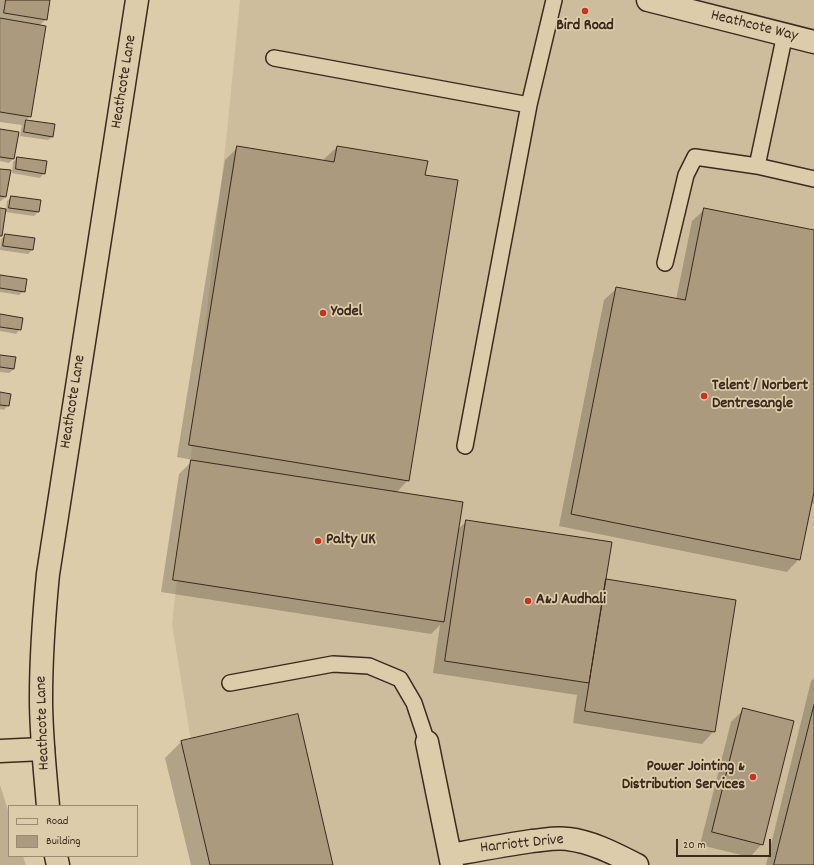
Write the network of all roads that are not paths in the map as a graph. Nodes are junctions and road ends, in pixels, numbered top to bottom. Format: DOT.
graph roads {
  1 [pos="137,0"];
  2 [pos="554,0"];
  3 [pos="648,0"];
  4 [pos="785,34"];
  5 [pos="814,42"];
  6 [pos="274,58"];
  7 [pos="529,104"];
  8 [pos="757,166"];
  9 [pos="814,179"];
  10 [pos="665,263"];
  11 [pos="465,446"];
  12 [pos="230,683"];
  13 [pos="427,742"];
  14 [pos="43,749"];
  15 [pos="0,751"];
  16 [pos="48,805"];
  17 [pos="451,860"];
  18 [pos="637,865"];
  1 -- 14 [label="street, Heathcote Lane"];
  2 -- 7 [label="lane"];
  3 -- 4 [label="street, Heathcote Way"];
  4 -- 5 [label="street, Heathcote Way"];
  4 -- 8 [label="lane"];
  6 -- 7 [label="lane"];
  7 -- 11 [label="lane"];
  8 -- 9 [label="lane"];
  8 -- 10 [label="lane"];
  12 -- 13 [label="lane"];
  13 -- 17 [label="street"];
  14 -- 15 [label="street"];
  14 -- 16 [label="street, Heathcote Lane"];
  17 -- 18 [label="street, Harriott Drive"];
}
